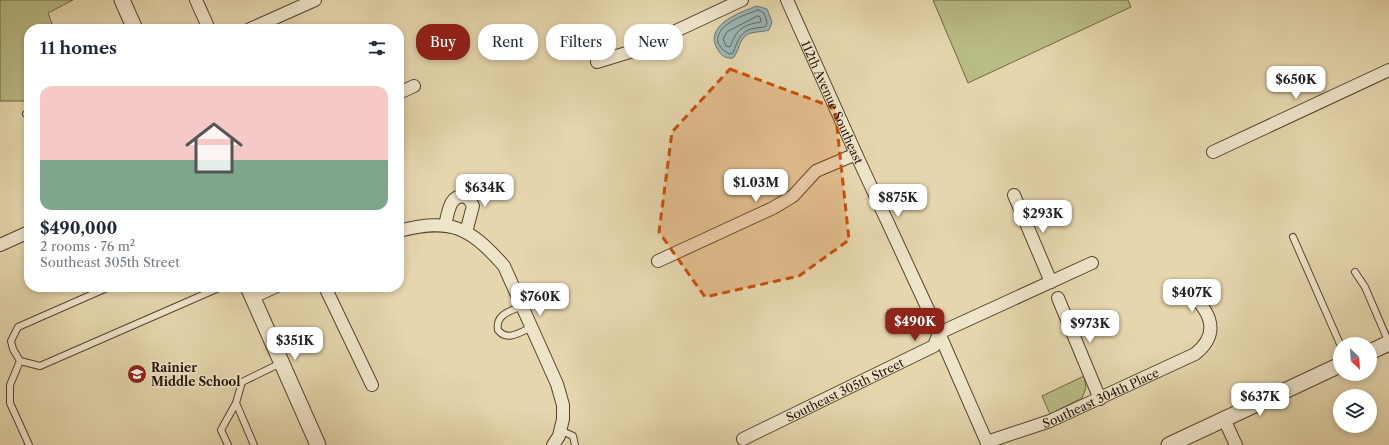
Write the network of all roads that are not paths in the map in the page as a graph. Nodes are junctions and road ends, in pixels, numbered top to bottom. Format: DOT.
graph roads {
  1 [pos="122,0"];
  2 [pos="196,0"];
  3 [pos="315,0"];
  4 [pos="742,0"];
  5 [pos="787,0"];
  6 [pos="296,4"];
  7 [pos="133,24"];
  8 [pos="207,24"];
  9 [pos="259,24"];
  10 [pos="597,62"];
  11 [pos="1389,70"];
  12 [pos="414,86"];
  13 [pos="404,91"];
  14 [pos="1213,152"];
  15 [pos="856,154"];
  16 [pos="1014,195"];
  17 [pos="445,225"];
  18 [pos="404,230"];
  19 [pos="462,230"];
  20 [pos="24,234"];
  21 [pos="1292,237"];
  22 [pos="0,245"];
  23 [pos="658,261"];
  24 [pos="1092,263"];
  25 [pos="1355,272"];
  26 [pos="1051,282"];
  27 [pos="1184,286"];
  28 [pos="97,292"];
  29 [pos="210,292"];
  30 [pos="250,292"];
  31 [pos="327,292"];
  32 [pos="1058,298"];
  33 [pos="522,306"];
  34 [pos="532,327"];
  35 [pos="939,333"];
  36 [pos="1337,337"];
  37 [pos="1389,343"];
  38 [pos="1377,349"];
  39 [pos="20,361"];
  40 [pos="282,363"];
  41 [pos="1333,368"];
  42 [pos="372,385"];
  43 [pos="1100,399"];
  44 [pos="236,403"];
  45 [pos="1224,419"];
  46 [pos="557,437"];
  47 [pos="743,439"];
  48 [pos="987,444"];
  49 [pos="29,445"];
  50 [pos="228,445"];
  51 [pos="254,445"];
  52 [pos="318,445"];
  53 [pos="575,445"];
  54 [pos="1169,445"];
  55 [pos="1236,445"];
  1 -- 7 [label="street"];
  2 -- 8 [label="street"];
  3 -- 6 [label="street"];
  4 -- 10 [label="street"];
  5 -- 15 [label="street, 112th Avenue Southeast"];
  6 -- 9 [label="street"];
  11 -- 14 [label="street"];
  12 -- 13 [label="street"];
  15 -- 23 [label="street"];
  15 -- 35 [label="street, 112th Avenue Southeast"];
  16 -- 26 [label="street"];
  17 -- 18 [label="street"];
  17 -- 19 [label="street"];
  17 -- 19 [label="street"];
  19 -- 33 [label="street"];
  20 -- 22 [label="street"];
  21 -- 36 [label="lane"];
  24 -- 26 [label="street"];
  25 -- 37 [label="lane"];
  26 -- 35 [label="street"];
  27 -- 43 [label="street, Southeast 304th Place"];
  28 -- 39 [label="lane"];
  29 -- 39 [label="lane"];
  30 -- 40 [label="street"];
  31 -- 42 [label="street"];
  32 -- 43 [label="street"];
  33 -- 34 [label="street"];
  33 -- 34 [label="lane"];
  34 -- 46 [label="street"];
  35 -- 47 [label="street, Southeast 305th Street"];
  35 -- 48 [label="street, 112th Avenue Southeast"];
  37 -- 38 [label="street"];
  39 -- 49 [label="lane"];
  40 -- 44 [label="lane"];
  40 -- 52 [label="street"];
  41 -- 45 [label="street"];
  43 -- 48 [label="street, Southeast 304th Place"];
  44 -- 50 [label="lane"];
  44 -- 51 [label="lane"];
  45 -- 54 [label="street"];
  45 -- 55 [label="street"];
  46 -- 53 [label="lane"];
}
